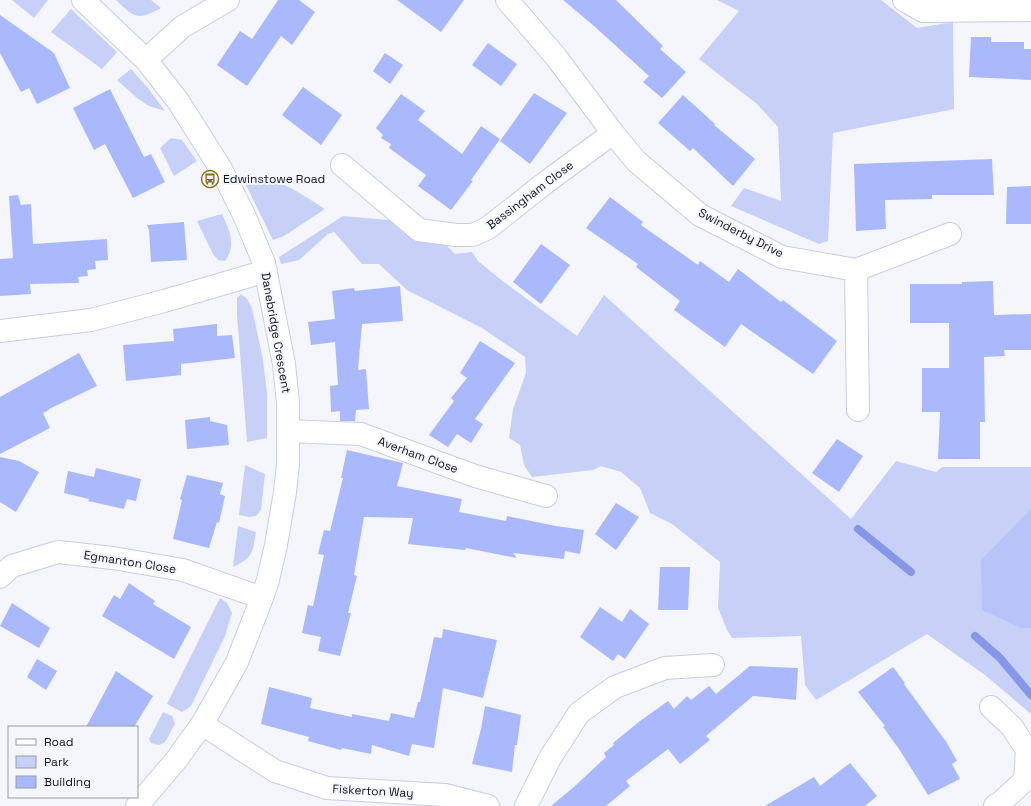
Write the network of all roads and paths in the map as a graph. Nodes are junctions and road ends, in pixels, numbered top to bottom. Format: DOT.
graph roads {
  1 [pos="83,0"];
  2 [pos="228,0"];
  3 [pos="507,0"];
  4 [pos="904,0"];
  5 [pos="1031,10"];
  6 [pos="146,60"];
  7 [pos="614,133"];
  8 [pos="342,165"];
  9 [pos="950,234"];
  10 [pos="856,270"];
  11 [pos="266,271"];
  12 [pos="0,331"];
  13 [pos="858,410"];
  14 [pos="288,431"];
  15 [pos="546,496"];
  16 [pos="0,577"];
  17 [pos="262,598"];
  18 [pos="713,665"];
  19 [pos="991,707"];
  20 [pos="202,724"];
  21 [pos="137,806"];
  22 [pos="488,806"];
  23 [pos="526,806"];
  24 [pos="995,806"];
  1 -- 6 [label="street, Danebridge Crescent"];
  2 -- 6 [label="street"];
  3 -- 7 [label="street, Swinderby Drive"];
  4 -- 5 [label="street"];
  6 -- 11 [label="street, Danebridge Crescent"];
  7 -- 8 [label="street, Bassingham Close"];
  7 -- 10 [label="street, Swinderby Drive"];
  9 -- 10 [label="street"];
  10 -- 13 [label="street"];
  11 -- 12 [label="street"];
  11 -- 14 [label="street, Danebridge Crescent"];
  14 -- 15 [label="street, Averham Close"];
  14 -- 17 [label="street, Danebridge Crescent"];
  16 -- 17 [label="street, Egmanton Close"];
  17 -- 20 [label="street, Danebridge Crescent"];
  18 -- 23 [label="street"];
  19 -- 24 [label="street"];
  20 -- 21 [label="street, Danebridge Crescent"];
  20 -- 22 [label="street, Fiskerton Way"];
}
